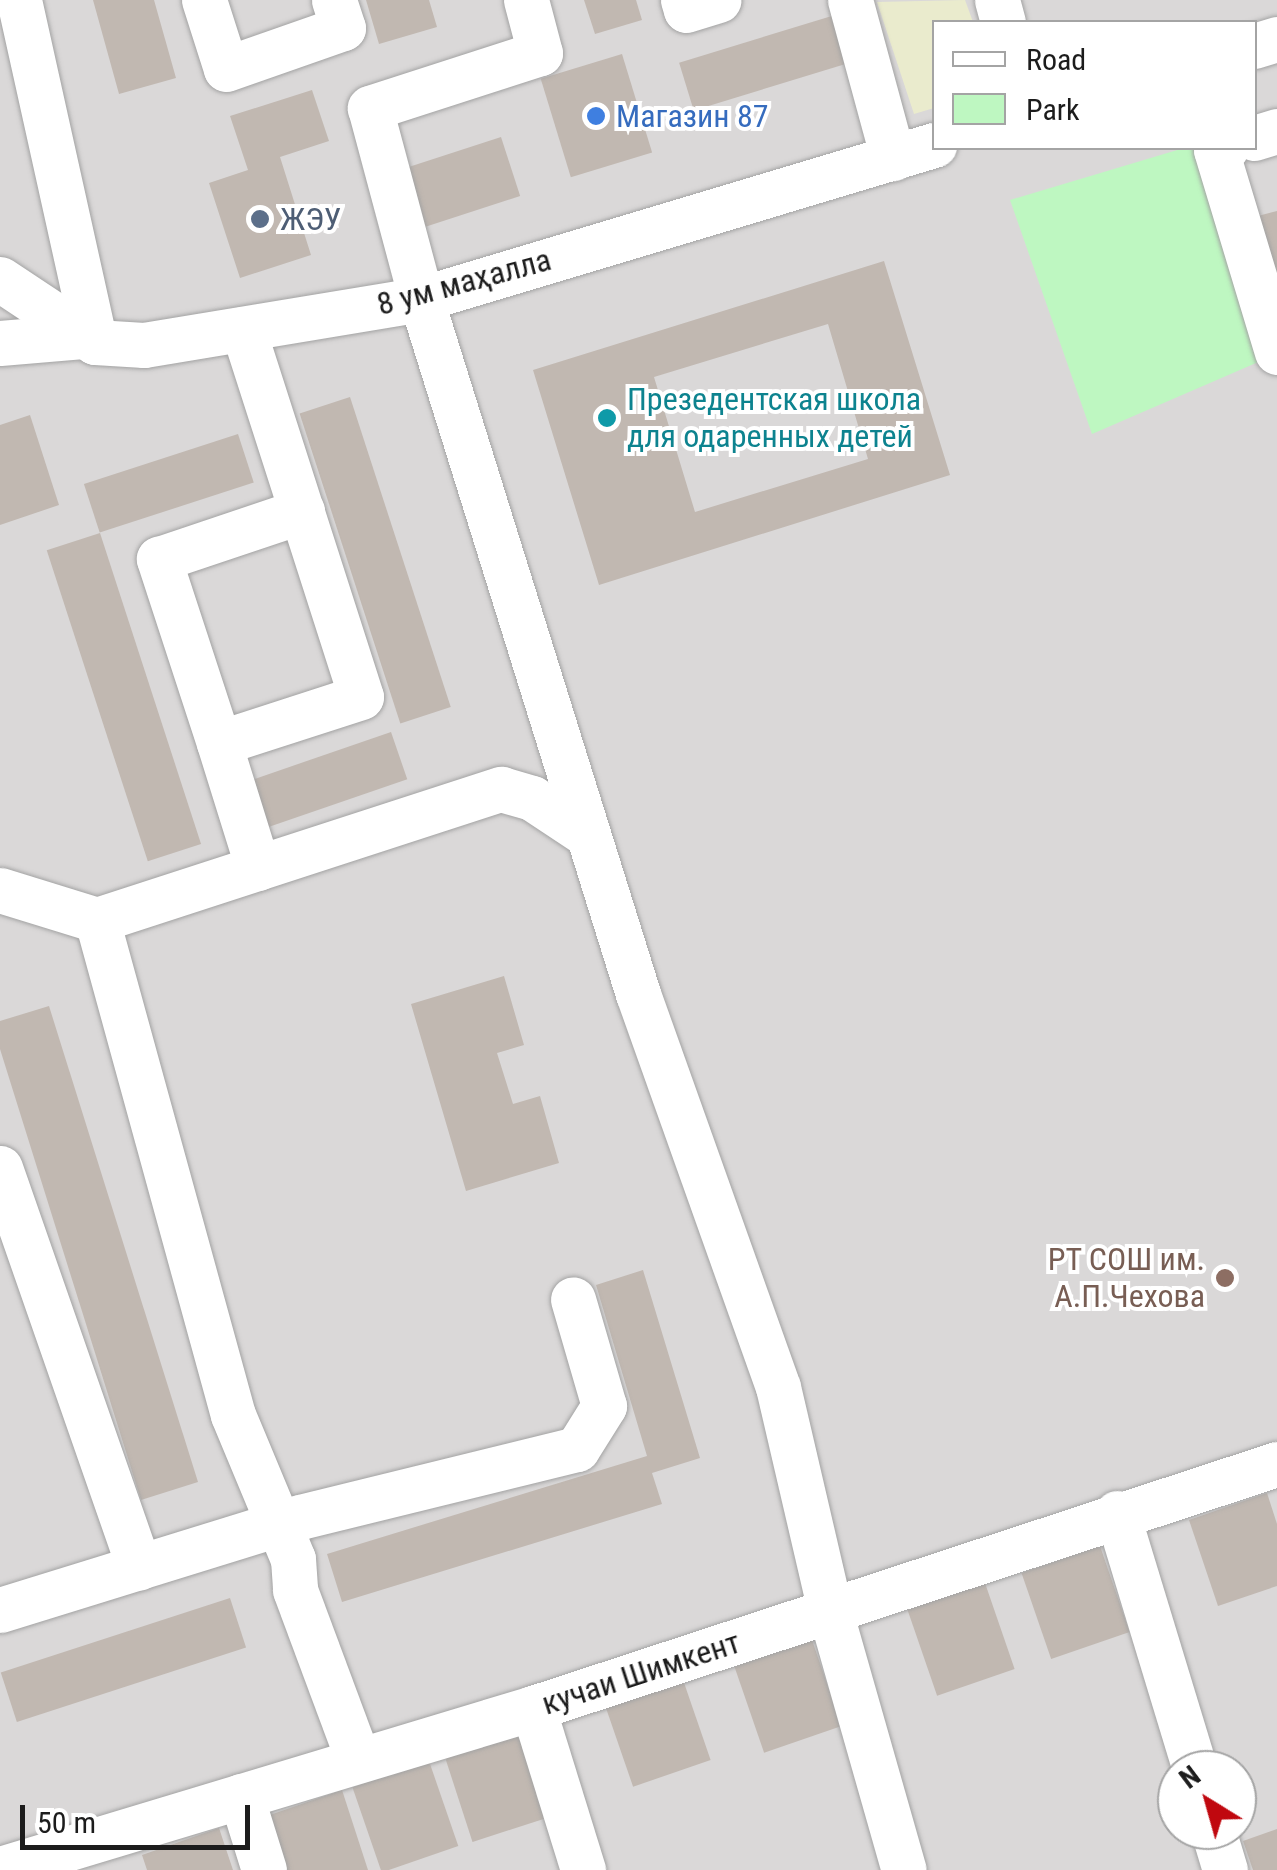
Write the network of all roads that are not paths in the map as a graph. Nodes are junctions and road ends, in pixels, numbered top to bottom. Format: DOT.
graph roads {
  1 [pos="18,0"];
  2 [pos="204,0"];
  3 [pos="334,0"];
  4 [pos="526,0"];
  5 [pos="683,0"];
  6 [pos="719,0"];
  7 [pos="850,0"];
  8 [pos="1216,150"];
  9 [pos="914,152"];
  10 [pos="0,279"];
  11 [pos="420,299"];
  12 [pos="243,329"];
  13 [pos="89,339"];
  14 [pos="0,343"];
  15 [pos="1277,352"];
  16 [pos="302,511"];
  17 [pos="219,744"];
  18 [pos="588,835"];
  19 [pos="258,868"];
  20 [pos="0,890"];
  21 [pos="97,920"];
  22 [pos="0,1168"];
  23 [pos="573,1299"];
  24 [pos="1277,1464"];
  25 [pos="1116,1513"];
  26 [pos="279,1526"];
  27 [pos="139,1568"];
  28 [pos="0,1610"];
  29 [pos="830,1611"];
  30 [pos="533,1708"];
  31 [pos="1188,1750"];
  32 [pos="358,1759"];
  33 [pos="242,1796"];
  34 [pos="0,1869"];
  35 [pos="264,1870"];
  36 [pos="583,1870"];
  37 [pos="904,1870"];
  1 -- 13 [label="street"];
  2 -- 3 [label="street"];
  4 -- 11 [label="street"];
  5 -- 6 [label="street"];
  7 -- 9 [label="street"];
  8 -- 15 [label="street"];
  9 -- 11 [label="street, 8 ум маҳалла"];
  10 -- 13 [label="street"];
  11 -- 12 [label="street, 8 ум маҳалла"];
  11 -- 18 [label="street"];
  12 -- 13 [label="street, 8 ум маҳалла"];
  12 -- 16 [label="street"];
  13 -- 14 [label="street, 8 ум маҳалла"];
  16 -- 17 [label="street"];
  16 -- 17 [label="street"];
  17 -- 19 [label="street"];
  18 -- 19 [label="street"];
  18 -- 29 [label="street"];
  19 -- 21 [label="street"];
  20 -- 21 [label="street"];
  21 -- 26 [label="street"];
  22 -- 27 [label="street"];
  23 -- 26 [label="street"];
  24 -- 25 [label="street, кучаи Шимкент"];
  25 -- 29 [label="street, кучаи Шимкент"];
  25 -- 31 [label="street"];
  26 -- 27 [label="street"];
  26 -- 32 [label="street"];
  27 -- 28 [label="street"];
  29 -- 30 [label="street, кучаи Шимкент"];
  29 -- 37 [label="street"];
  30 -- 32 [label="street, кучаи Шимкент"];
  30 -- 36 [label="street"];
  32 -- 33 [label="street, кучаи Шимкент"];
  33 -- 34 [label="street, кучаи Шимкент"];
  33 -- 35 [label="street"];
}
